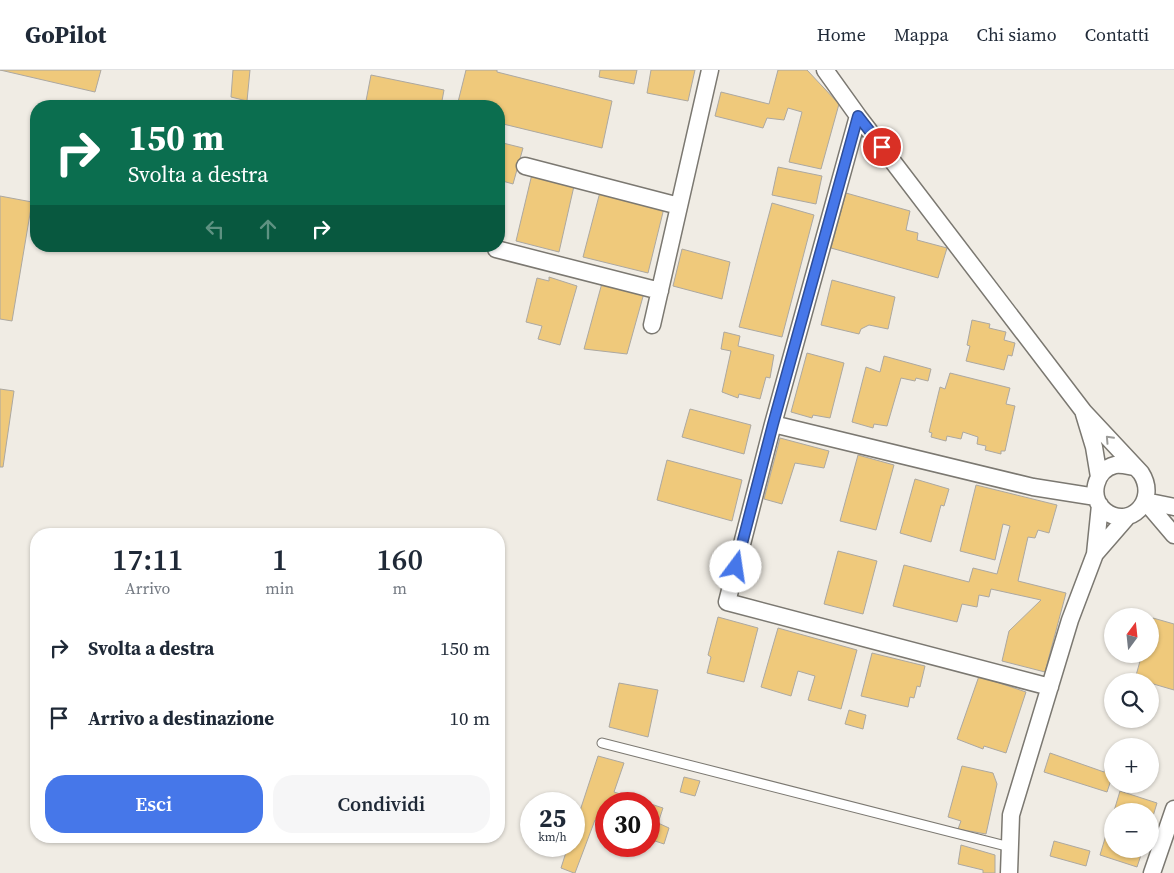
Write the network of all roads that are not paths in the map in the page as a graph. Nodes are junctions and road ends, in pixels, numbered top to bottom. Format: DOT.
graph roads {
  1 [pos="710,70"];
  2 [pos="825,70"];
  3 [pos="858,116"];
  4 [pos="525,166"];
  5 [pos="679,206"];
  6 [pos="505,250"];
  7 [pos="660,290"];
  8 [pos="652,325"];
  9 [pos="1084,412"];
  10 [pos="773,424"];
  11 [pos="1134,468"];
  12 [pos="1099,477"];
  13 [pos="1098,501"];
  14 [pos="1145,501"];
  15 [pos="1174,507"];
  16 [pos="1128,516"];
  17 [pos="1174,535"];
  18 [pos="1095,554"];
  19 [pos="1050,687"];
  20 [pos="602,743"];
  21 [pos="1174,809"];
  22 [pos="1010,847"];
  23 [pos="1009,873"];
  24 [pos="1152,873"];
  1 -- 5 [label="street"];
  2 -- 3 [label="street"];
  3 -- 9 [label="street"];
  3 -- 10 [label="street"];
  4 -- 5 [label="street"];
  5 -- 7 [label="street"];
  6 -- 7 [label="street"];
  7 -- 8 [label="street"];
  11 -- 9 [label="street, one-way"];
  9 -- 12 [label="street"];
  10 -- 13 [label="street"];
  10 -- 19 [label="street"];
  11 -- 12 [label="street"];
  11 -- 14 [label="street"];
  12 -- 13 [label="street"];
  13 -- 16 [label="street"];
  13 -- 18 [label="street"];
  14 -- 15 [label="street"];
  14 -- 16 [label="street"];
  14 -- 17 [label="street"];
  16 -- 18 [label="street"];
  18 -- 19 [label="street"];
  19 -- 22 [label="street"];
  20 -- 22 [label="lane"];
  21 -- 24 [label="street"];
  22 -- 23 [label="street"];
}
